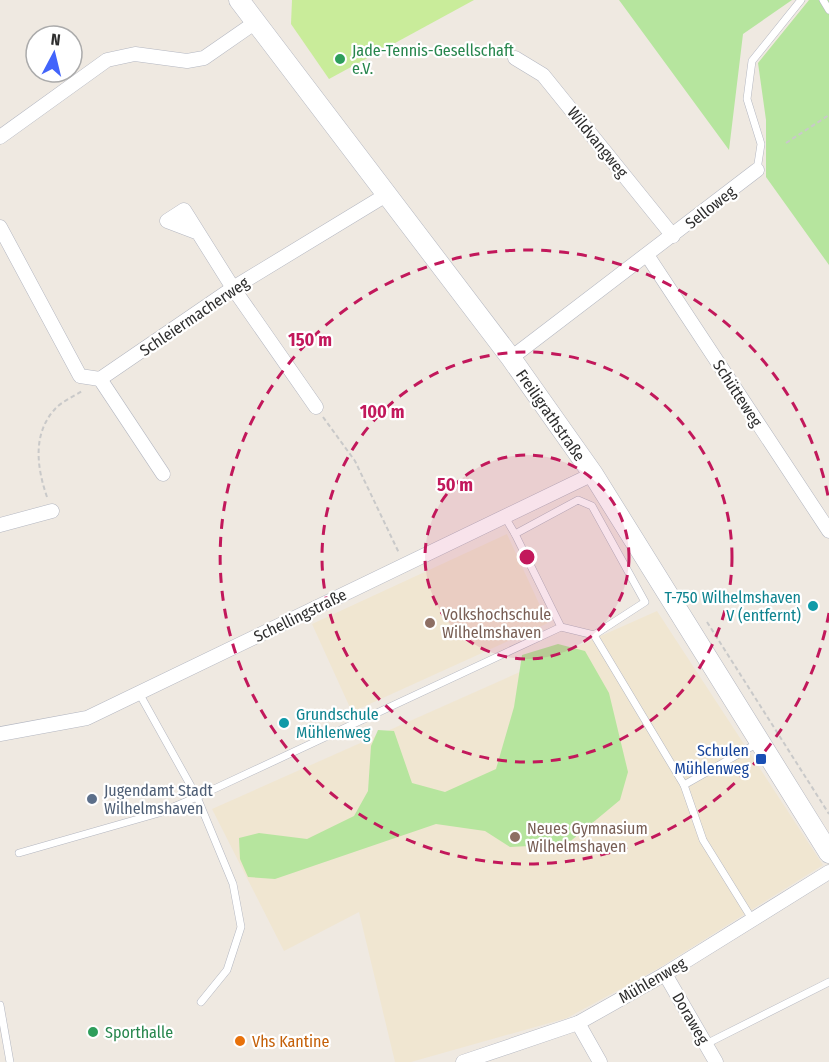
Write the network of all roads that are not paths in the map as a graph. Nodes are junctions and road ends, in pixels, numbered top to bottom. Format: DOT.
graph roads {
  1 [pos="239,0"];
  2 [pos="801,0"];
  3 [pos="823,0"];
  4 [pos="829,10"];
  5 [pos="256,22"];
  6 [pos="515,58"];
  7 [pos="0,137"];
  8 [pos="757,170"];
  9 [pos="386,195"];
  10 [pos="0,227"];
  11 [pos="196,232"];
  12 [pos="673,236"];
  13 [pos="647,255"];
  14 [pos="233,288"];
  15 [pos="511,358"];
  16 [pos="100,379"];
  17 [pos="316,407"];
  18 [pos="163,474"];
  19 [pos="593,474"];
  20 [pos="52,511"];
  21 [pos="505,517"];
  22 [pos="0,525"];
  23 [pos="829,531"];
  24 [pos="515,534"];
  25 [pos="561,627"];
  26 [pos="594,635"];
  27 [pos="139,693"];
  28 [pos="0,734"];
  29 [pos="759,742"];
  30 [pos="684,785"];
  31 [pos="197,797"];
  32 [pos="19,852"];
  33 [pos="829,853"];
  34 [pos="829,872"];
  35 [pos="752,919"];
  36 [pos="665,974"];
  37 [pos="829,982"];
  38 [pos="201,1002"];
  39 [pos="0,1005"];
  40 [pos="578,1023"];
  41 [pos="706,1044"];
  42 [pos="497,1058"];
  43 [pos="10,1062"];
  44 [pos="463,1062"];
  45 [pos="600,1062"];
  46 [pos="716,1062"];
  1 -- 5 [label="street, Freiligrathstraße"];
  2 -- 8 [label="lane, Selloweg"];
  3 -- 4 [label="lane"];
  5 -- 7 [label="street"];
  5 -- 9 [label="street, Freiligrathstraße"];
  6 -- 12 [label="street, Wildvangweg"];
  8 -- 12 [label="street, Selloweg"];
  9 -- 14 [label="street, Schleiermacherweg"];
  9 -- 15 [label="street, Freiligrathstraße"];
  10 -- 16 [label="street"];
  11 -- 14 [label="street"];
  12 -- 13 [label="street, Selloweg"];
  13 -- 15 [label="street, Selloweg"];
  13 -- 23 [label="street, Schütteweg"];
  14 -- 16 [label="street, Schleiermacherweg"];
  14 -- 17 [label="street"];
  15 -- 19 [label="street, Freiligrathstraße"];
  16 -- 18 [label="street"];
  19 -- 21 [label="street, Schellingstraße"];
  19 -- 29 [label="street, Freiligrathstraße"];
  20 -- 22 [label="street"];
  21 -- 24 [label="lane"];
  21 -- 27 [label="street, Schellingstraße"];
  24 -- 25 [label="lane"];
  24 -- 26 [label="lane"];
  25 -- 26 [label="lane"];
  25 -- 31 [label="lane"];
  26 -- 30 [label="lane"];
  27 -- 28 [label="street, Schellingstraße"];
  27 -- 31 [label="lane"];
  29 -- 30 [label="lane"];
  29 -- 33 [label="street, Freiligrathstraße"];
  30 -- 35 [label="lane"];
  31 -- 32 [label="lane"];
  31 -- 38 [label="lane"];
  34 -- 35 [label="street, Mühlenweg"];
  35 -- 36 [label="street, Mühlenweg"];
  36 -- 40 [label="street, Mühlenweg"];
  36 -- 41 [label="street, Doraweg"];
  37 -- 41 [label="lane"];
  39 -- 43 [label="lane"];
  40 -- 42 [label="street, Mühlenweg"];
  40 -- 45 [label="street"];
  41 -- 46 [label="street, Doraweg"];
  42 -- 44 [label="street, Mühlenweg"];
}
